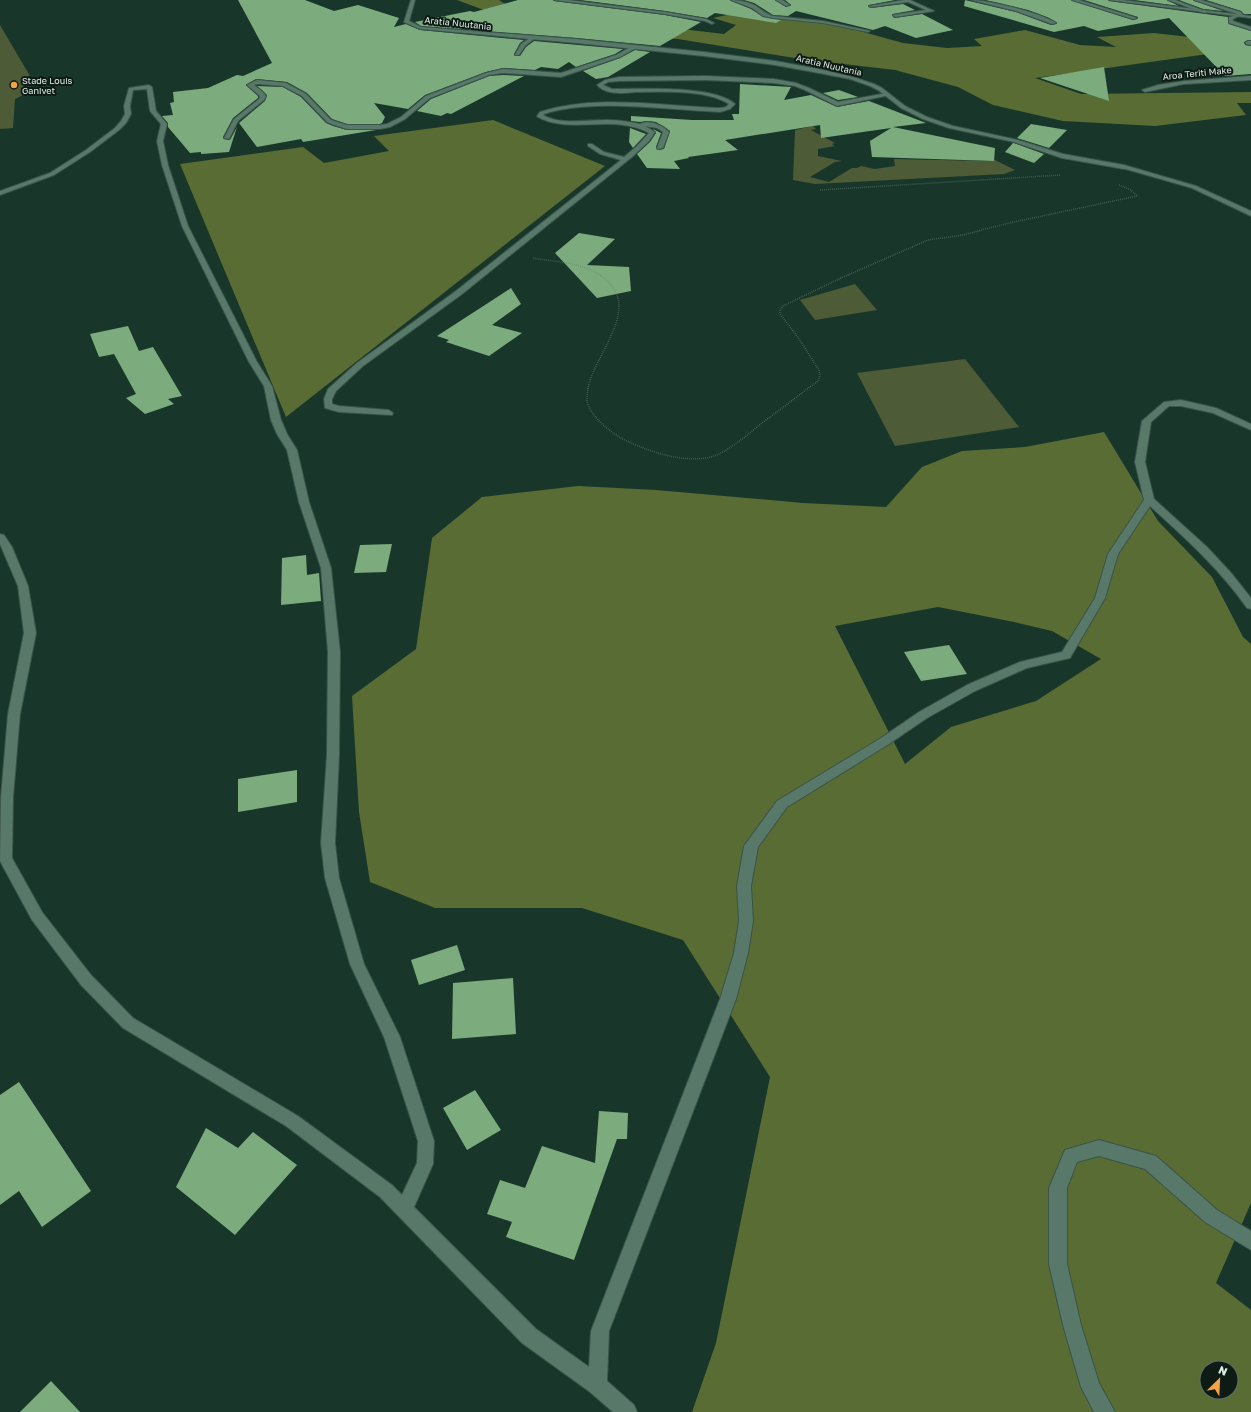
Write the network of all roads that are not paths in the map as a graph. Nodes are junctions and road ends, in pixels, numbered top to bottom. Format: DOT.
graph roads {
  1 [pos="413,0"];
  2 [pos="556,0"];
  3 [pos="733,0"];
  4 [pos="778,0"];
  5 [pos="974,0"];
  6 [pos="1074,0"];
  7 [pos="1111,0"];
  8 [pos="1170,0"];
  9 [pos="1196,0"];
  10 [pos="907,1"];
  11 [pos="788,5"];
  12 [pos="871,6"];
  13 [pos="1207,12"];
  14 [pos="895,16"];
  15 [pos="1238,16"];
  16 [pos="1251,17"];
  17 [pos="1135,18"];
  18 [pos="712,22"];
  19 [pos="1054,23"];
  20 [pos="1251,24"];
  21 [pos="1251,29"];
  22 [pos="868,31"];
  23 [pos="532,38"];
  24 [pos="634,47"];
  25 [pos="517,54"];
  26 [pos="1251,78"];
  27 [pos="1145,90"];
  28 [pos="887,95"];
  29 [pos="635,124"];
  30 [pos="227,138"];
  31 [pos="590,145"];
  32 [pos="660,148"];
  33 [pos="625,158"];
  34 [pos="0,193"];
  35 [pos="1251,214"];
  36 [pos="388,413"];
  37 [pos="1251,427"];
  38 [pos="1149,500"];
  39 [pos="0,537"];
  40 [pos="1251,606"];
  41 [pos="404,1210"];
  42 [pos="1251,1241"];
  43 [pos="597,1386"];
  44 [pos="627,1412"];
  45 [pos="1105,1412"];
  1 -- 23 [label="street, Aratia Nuutania"];
  2 -- 18 [label="street"];
  3 -- 22 [label="street"];
  4 -- 11 [label="street"];
  5 -- 19 [label="street"];
  6 -- 17 [label="street"];
  7 -- 13 [label="street"];
  8 -- 13 [label="street"];
  9 -- 15 [label="street"];
  10 -- 12 [label="street"];
  10 -- 14 [label="street"];
  13 -- 15 [label="street"];
  15 -- 16 [label="street"];
  15 -- 20 [label="street"];
  15 -- 21 [label="street"];
  23 -- 24 [label="street, Aratia Nuutania"];
  23 -- 25 [label="street"];
  24 -- 28 [label="street, Aratia Nuutania"];
  24 -- 30 [label="street"];
  26 -- 27 [label="street, Aroa Teriti Make"];
  28 -- 29 [label="street"];
  28 -- 35 [label="street, Aratia Nuutania"];
  29 -- 32 [label="street"];
  29 -- 33 [label="street"];
  31 -- 33 [label="street"];
  33 -- 36 [label="street"];
  34 -- 41 [label="street"];
  37 -- 38 [label="street"];
  38 -- 40 [label="street"];
  38 -- 43 [label="street"];
  39 -- 41 [label="street"];
  41 -- 43 [label="street"];
  42 -- 45 [label="street"];
  43 -- 44 [label="street"];
}
